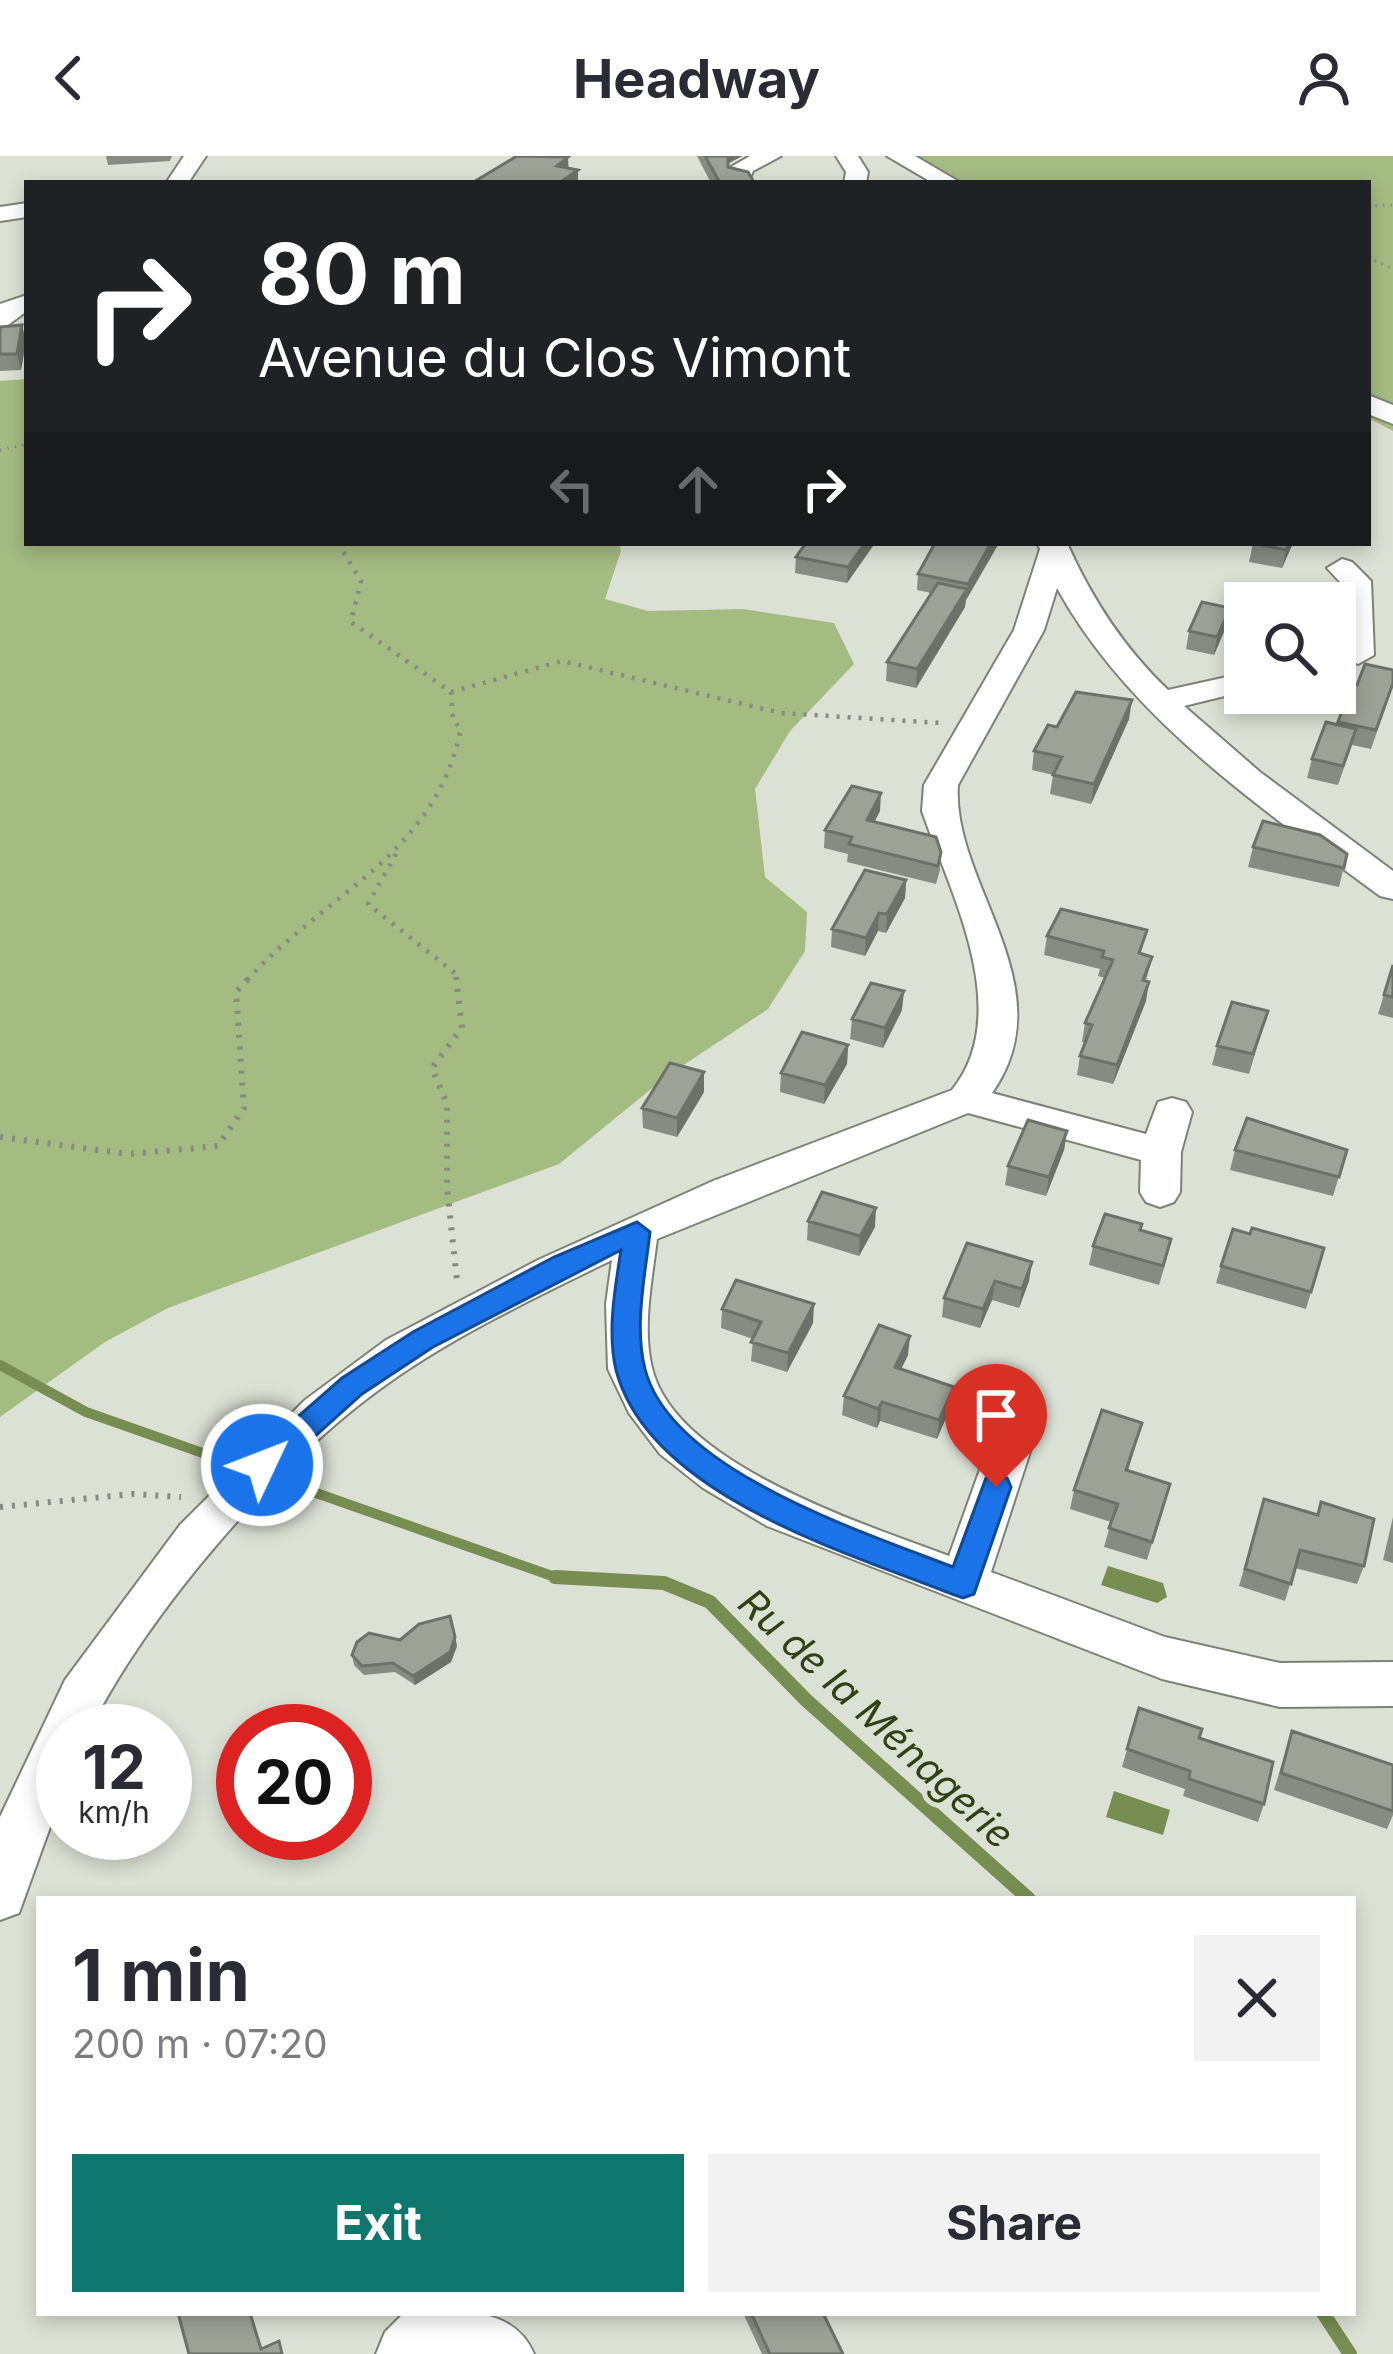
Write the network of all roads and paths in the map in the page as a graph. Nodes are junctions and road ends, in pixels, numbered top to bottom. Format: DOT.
graph roads {
  1 [pos="770,156"];
  2 [pos="898,156"];
  3 [pos="740,178"];
  4 [pos="944,180"];
  5 [pos="24,303"];
  6 [pos="0,323"];
  7 [pos="340,546"];
  8 [pos="1053,547"];
  9 [pos="1342,568"];
  10 [pos="1356,582"];
  11 [pos="1029,630"];
  12 [pos="1099,631"];
  13 [pos="1356,661"];
  14 [pos="1393,673"];
  15 [pos="1224,687"];
  16 [pos="451,692"];
  17 [pos="1162,701"];
  18 [pos="976,725"];
  19 [pos="398,850"];
  20 [pos="1393,887"];
  21 [pos="966,1100"];
  22 [pos="1172,1112"];
  23 [pos="0,1137"];
  24 [pos="637,1232"];
  25 [pos="461,1319"];
  26 [pos="1022,1408"];
  27 [pos="232,1497"];
  28 [pos="0,1507"];
  29 [pos="963,1585"];
  30 [pos="1393,1684"];
  31 [pos="80,1704"];
  32 [pos="36,1794"];
  33 [pos="0,1895"];
  34 [pos="428,2329"];
  35 [pos="503,2354"];
  1 -- 3 [label="street"];
  2 -- 4 [label="street"];
  5 -- 6 [label="street"];
  7 -- 16 [label="path"];
  8 -- 11 [label="street"];
  8 -- 12 [label="street"];
  9 -- 10 [label="street"];
  11 -- 12 [label="street"];
  11 -- 18 [label="street"];
  12 -- 17 [label="street"];
  13 -- 14 [label="street"];
  15 -- 17 [label="street"];
  16 -- 18 [label="path"];
  16 -- 19 [label="path"];
  17 -- 20 [label="street"];
  18 -- 21 [label="street"];
  19 -- 23 [label="path"];
  19 -- 25 [label="path"];
  21 -- 22 [label="street"];
  21 -- 24 [label="street"];
  24 -- 25 [label="street"];
  24 -- 29 [label="street"];
  25 -- 27 [label="street"];
  26 -- 29 [label="street"];
  27 -- 28 [label="path"];
  27 -- 31 [label="street"];
  29 -- 30 [label="street"];
  32 -- 33 [label="street"];
  34 -- 35 [label="street"];
}
